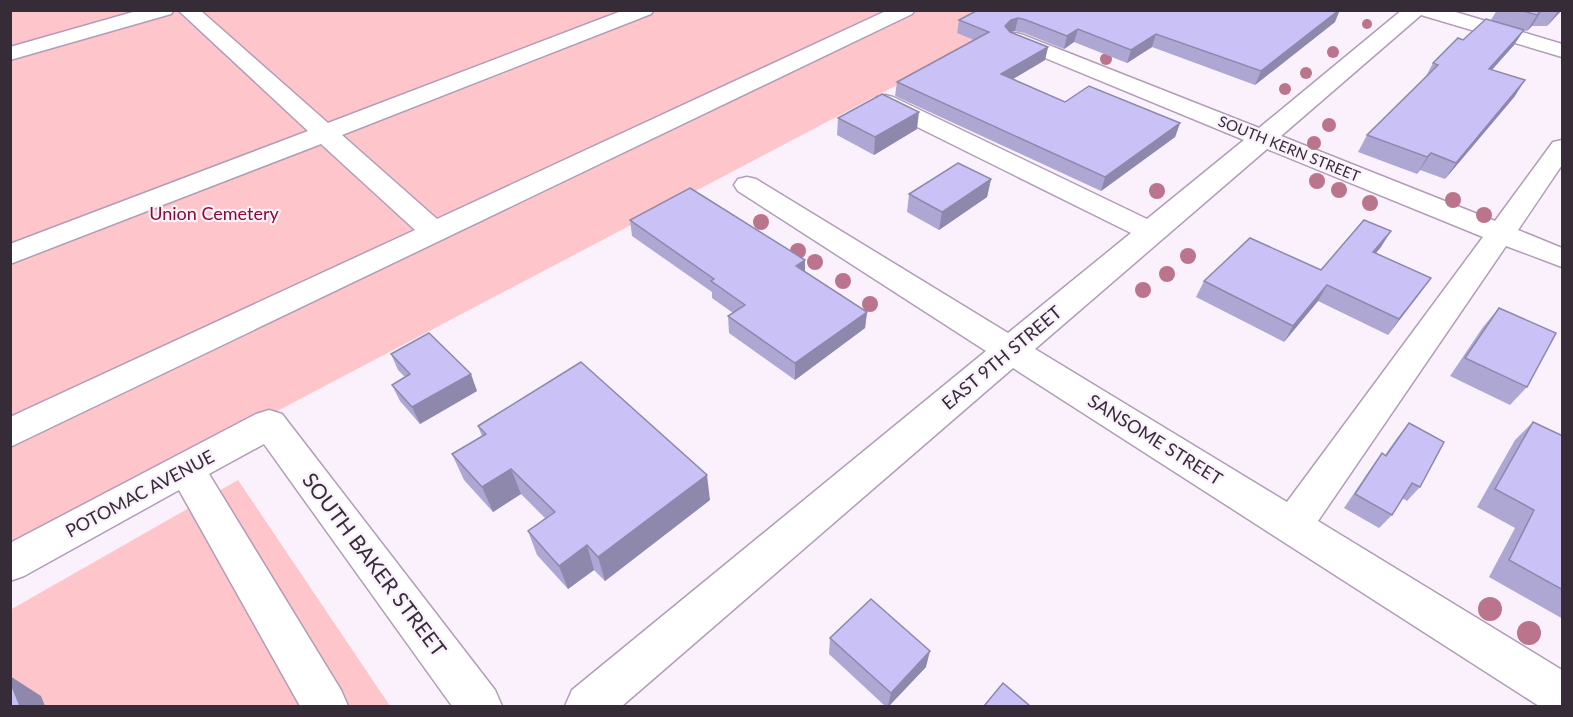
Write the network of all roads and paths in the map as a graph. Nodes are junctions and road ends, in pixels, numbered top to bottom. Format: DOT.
graph roads {
  1 [pos="164,10"];
  2 [pos="188,10"];
  3 [pos="644,10"];
  4 [pos="905,10"];
  5 [pos="1415,10"];
  6 [pos="1425,10"];
  7 [pos="1016,39"];
  8 [pos="1563,51"];
  9 [pos="10,54"];
  10 [pos="885,102"];
  11 [pos="325,135"];
  12 [pos="1263,138"];
  13 [pos="1563,147"];
  14 [pos="747,186"];
  15 [pos="434,232"];
  16 [pos="1152,232"];
  17 [pos="1501,234"];
  18 [pos="10,255"];
  19 [pos="1563,258"];
  20 [pos="1011,350"];
  21 [pos="269,424"];
  22 [pos="10,433"];
  23 [pos="186,469"];
  24 [pos="1292,526"];
  25 [pos="10,563"];
  26 [pos="1563,695"];
  27 [pos="325,706"];
  28 [pos="479,706"];
  29 [pos="588,706"];
  1 -- 9 [label="street"];
  2 -- 11 [label="street"];
  3 -- 11 [label="street"];
  4 -- 15 [label="street"];
  5 -- 12 [label="street, EAST 9TH STREET"];
  6 -- 8 [label="street"];
  7 -- 12 [label="street, SOUTH KERN STREET"];
  10 -- 16 [label="street"];
  11 -- 15 [label="street"];
  11 -- 18 [label="street"];
  12 -- 16 [label="street, EAST 9TH STREET"];
  12 -- 17 [label="street, SOUTH KERN STREET"];
  13 -- 17 [label="street"];
  14 -- 20 [label="street, SANSOME STREET"];
  15 -- 22 [label="street"];
  16 -- 20 [label="street, EAST 9TH STREET"];
  17 -- 19 [label="street, SOUTH KERN STREET"];
  17 -- 24 [label="street"];
  20 -- 24 [label="street, SANSOME STREET"];
  20 -- 29 [label="street, EAST 9TH STREET"];
  21 -- 23 [label="street, POTOMAC AVENUE"];
  21 -- 28 [label="street, SOUTH BAKER STREET"];
  23 -- 25 [label="street, POTOMAC AVENUE"];
  23 -- 27 [label="street"];
  24 -- 26 [label="street, SANSOME STREET"];
}
